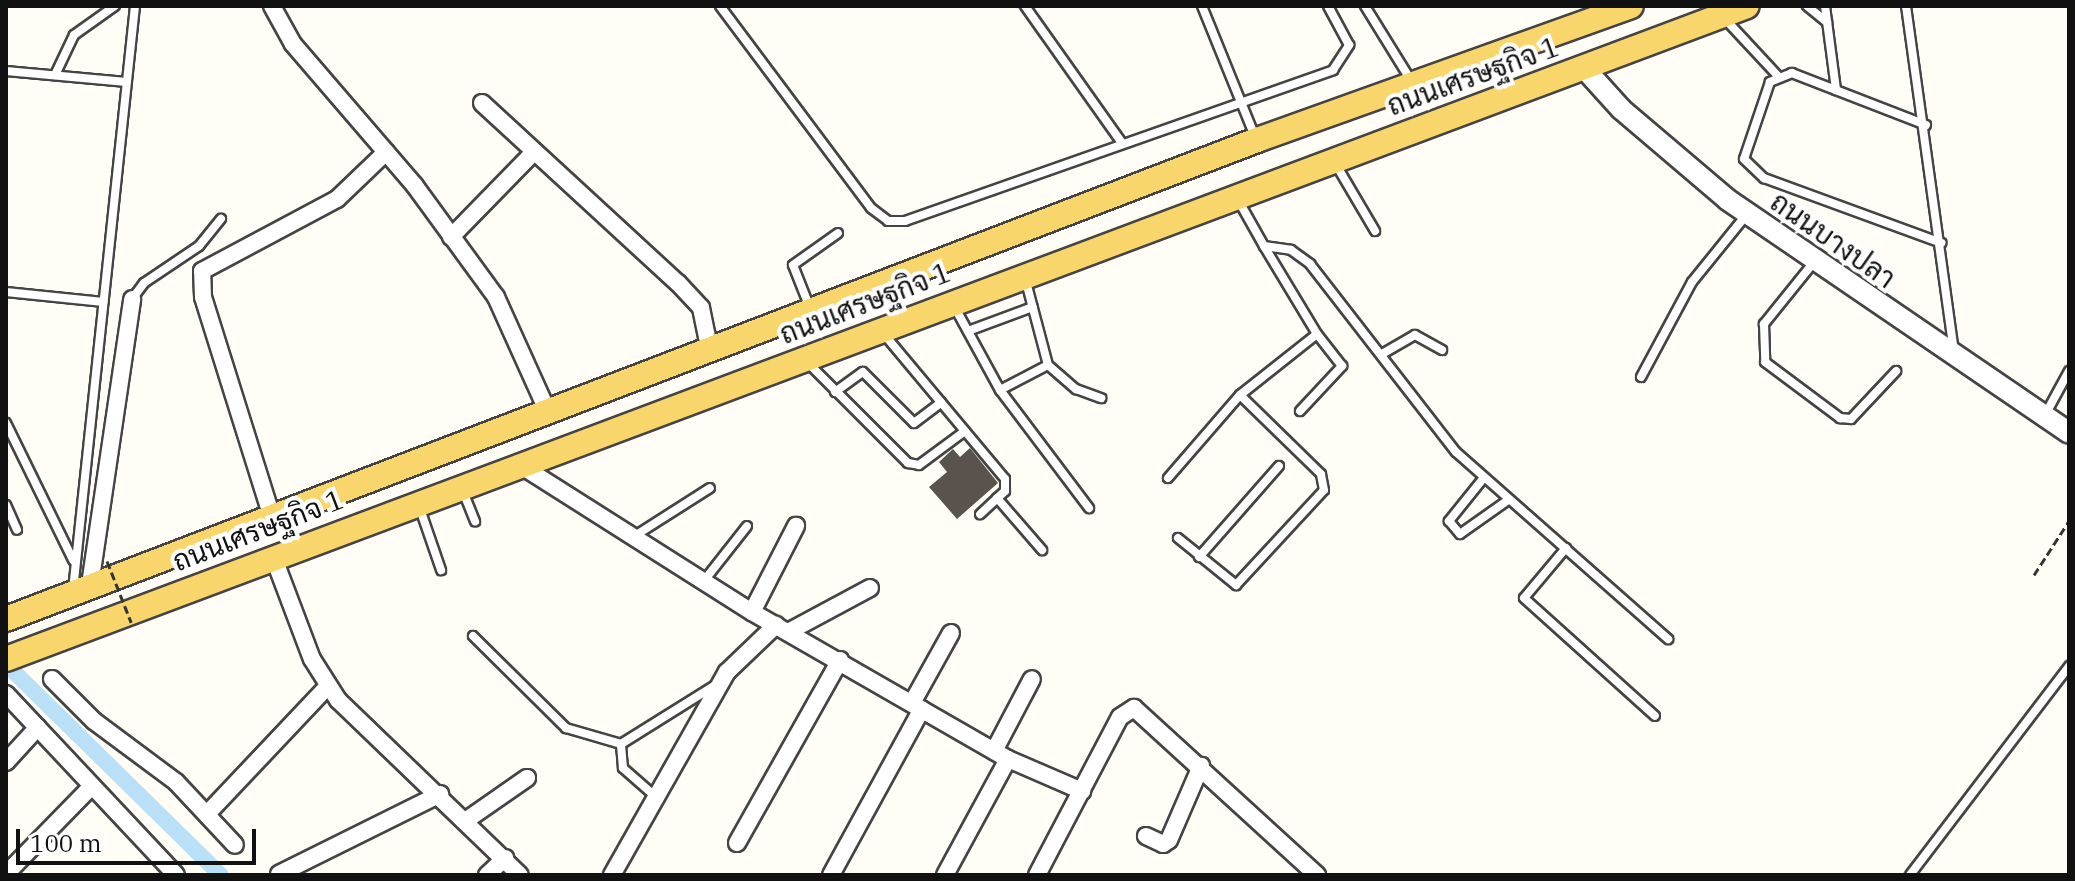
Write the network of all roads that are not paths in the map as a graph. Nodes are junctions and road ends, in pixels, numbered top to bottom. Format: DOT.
graph roads {
  1 [pos="115,6"];
  2 [pos="135,6"];
  3 [pos="272,6"];
  4 [pos="720,6"];
  5 [pos="1025,6"];
  6 [pos="1202,6"];
  7 [pos="1328,6"];
  8 [pos="1365,6"];
  9 [pos="1747,6"];
  10 [pos="1807,6"];
  11 [pos="1825,6"];
  12 [pos="1906,6"];
  13 [pos="1618,8"];
  14 [pos="1722,15"];
  15 [pos="1827,22"];
  16 [pos="1570,29"];
  17 [pos="1479,62"];
  18 [pos="1584,68"];
  19 [pos="6,71"];
  20 [pos="55,75"];
  21 [pos="1778,76"];
  22 [pos="127,82"];
  23 [pos="1415,86"];
  24 [pos="1836,90"];
  25 [pos="1491,100"];
  26 [pos="482,103"];
  27 [pos="1241,103"];
  28 [pos="1926,125"];
  29 [pos="1257,140"];
  30 [pos="1122,143"];
  31 [pos="386,152"];
  32 [pos="533,153"];
  33 [pos="1333,158"];
  34 [pos="1235,194"];
  35 [pos="1747,213"];
  36 [pos="221,219"];
  37 [pos="1375,231"];
  38 [pos="838,233"];
  39 [pos="451,237"];
  40 [pos="1942,243"];
  41 [pos="1264,246"];
  42 [pos="1814,262"];
  43 [pos="1024,274"];
  44 [pos="6,292"];
  45 [pos="132,299"];
  46 [pos="952,301"];
  47 [pos="103,302"];
  48 [pos="1033,307"];
  49 [pos="812,313"];
  50 [pos="880,329"];
  51 [pos="968,331"];
  52 [pos="1317,334"];
  53 [pos="1442,350"];
  54 [pos="710,352"];
  55 [pos="1382,354"];
  56 [pos="1955,356"];
  57 [pos="804,359"];
  58 [pos="1048,365"];
  59 [pos="1896,371"];
  60 [pos="2069,371"];
  61 [pos="1641,377"];
  62 [pos="1000,390"];
  63 [pos="835,392"];
  64 [pos="1240,395"];
  65 [pos="1101,398"];
  66 [pos="941,403"];
  67 [pos="1300,411"];
  68 [pos="548,412"];
  69 [pos="2045,416"];
  70 [pos="6,423"];
  71 [pos="965,431"];
  72 [pos="2069,433"];
  73 [pos="520,465"];
  74 [pos="1279,466"];
  75 [pos="1168,478"];
  76 [pos="1482,480"];
  77 [pos="461,486"];
  78 [pos="710,488"];
  79 [pos="997,498"];
  80 [pos="1508,500"];
  81 [pos="418,502"];
  82 [pos="6,505"];
  83 [pos="1089,508"];
  84 [pos="271,514"];
  85 [pos="980,514"];
  86 [pos="475,522"];
  87 [pos="747,526"];
  88 [pos="796,526"];
  89 [pos="17,530"];
  90 [pos="632,538"];
  91 [pos="1178,538"];
  92 [pos="1566,548"];
  93 [pos="1042,550"];
  94 [pos="273,556"];
  95 [pos="1199,557"];
  96 [pos="73,560"];
  97 [pos="441,570"];
  98 [pos="703,582"];
  99 [pos="870,588"];
  100 [pos="82,589"];
  101 [pos="752,612"];
  102 [pos="13,616"];
  103 [pos="782,629"];
  104 [pos="951,633"];
  105 [pos="473,636"];
  106 [pos="1668,639"];
  107 [pos="6,659"];
  108 [pos="840,660"];
  109 [pos="2069,666"];
  110 [pos="52,679"];
  111 [pos="1032,679"];
  112 [pos="721,682"];
  113 [pos="327,687"];
  114 [pos="6,694"];
  115 [pos="917,706"];
  116 [pos="1655,716"];
  117 [pos="38,727"];
  118 [pos="621,744"];
  119 [pos="1001,755"];
  120 [pos="6,762"];
  121 [pos="1201,766"];
  122 [pos="527,778"];
  123 [pos="92,786"];
  124 [pos="1082,791"];
  125 [pos="440,794"];
  126 [pos="657,797"];
  127 [pos="207,814"];
  128 [pos="468,819"];
  129 [pos="1146,836"];
  130 [pos="737,843"];
  131 [pos="235,845"];
  132 [pos="505,858"];
  133 [pos="6,874"];
  134 [pos="279,874"];
  135 [pos="176,875"];
  136 [pos="487,875"];
  137 [pos="520,875"];
  138 [pos="612,875"];
  139 [pos="831,875"];
  140 [pos="945,875"];
  141 [pos="1037,875"];
  142 [pos="1317,875"];
  143 [pos="1910,875"];
  1 -- 20 [label="lane"];
  2 -- 22 [label="lane"];
  3 -- 31 [label="street"];
  4 -- 30 [label="lane"];
  5 -- 30 [label="lane"];
  6 -- 27 [label="lane"];
  7 -- 27 [label="lane"];
  8 -- 23 [label="lane"];
  9 -- 14 [label="main road, ถนนเศรษฐกิจ 1"];
  10 -- 15 [label="lane"];
  11 -- 15 [label="lane"];
  12 -- 28 [label="lane"];
  13 -- 16 [label="main road, ถนนเศรษฐกิจ 1"];
  14 -- 18 [label="main road, ถนนเศรษฐกิจ 1"];
  14 -- 21 [label="lane"];
  15 -- 24 [label="lane"];
  16 -- 17 [label="main road, ถนนเศรษฐกิจ 1"];
  16 -- 18 [label="main road"];
  17 -- 23 [label="main road, ถนนเศรษฐกิจ 1"];
  17 -- 25 [label="main road"];
  18 -- 25 [label="main road, ถนนเศรษฐกิจ 1"];
  18 -- 35 [label="street, ถนนบางปลา"];
  19 -- 20 [label="lane"];
  20 -- 22 [label="lane"];
  21 -- 24 [label="lane"];
  21 -- 40 [label="lane"];
  22 -- 47 [label="lane"];
  23 -- 29 [label="main road, ถนนเศรษฐกิจ 1"];
  24 -- 28 [label="lane"];
  25 -- 33 [label="main road, ถนนเศรษฐกิจ 1"];
  26 -- 32 [label="street"];
  27 -- 29 [label="lane"];
  27 -- 30 [label="lane"];
  28 -- 40 [label="lane"];
  29 -- 49 [label="main road, ถนนเศรษฐกิจ 1"];
  31 -- 39 [label="street"];
  31 -- 84 [label="street"];
  32 -- 39 [label="street"];
  32 -- 54 [label="street"];
  33 -- 34 [label="main road, ถนนเศรษฐกิจ 1"];
  33 -- 37 [label="lane"];
  34 -- 41 [label="lane"];
  34 -- 43 [label="main road, ถนนเศรษฐกิจ 1"];
  35 -- 42 [label="street, ถนนบางปลา"];
  35 -- 61 [label="lane"];
  36 -- 45 [label="lane"];
  38 -- 49 [label="lane"];
  39 -- 68 [label="street"];
  40 -- 56 [label="lane"];
  41 -- 52 [label="lane"];
  41 -- 55 [label="lane"];
  42 -- 56 [label="street, ถนนบางปลา"];
  42 -- 59 [label="lane"];
  43 -- 46 [label="main road, ถนนเศรษฐกิจ 1"];
  43 -- 48 [label="lane"];
  44 -- 47 [label="lane"];
  45 -- 100 [label="street"];
  46 -- 50 [label="main road, ถนนเศรษฐกิจ 1"];
  46 -- 51 [label="lane"];
  47 -- 96 [label="lane"];
  48 -- 51 [label="lane"];
  48 -- 58 [label="lane"];
  49 -- 54 [label="main road, ถนนเศรษฐกิจ 1"];
  50 -- 57 [label="main road, ถนนเศรษฐกิจ 1"];
  50 -- 66 [label="lane"];
  51 -- 62 [label="lane"];
  52 -- 64 [label="lane"];
  52 -- 67 [label="lane"];
  53 -- 55 [label="lane"];
  54 -- 68 [label="main road, ถนนเศรษฐกิจ 1"];
  55 -- 76 [label="lane"];
  56 -- 69 [label="street, ถนนบางปลา"];
  57 -- 63 [label="lane"];
  57 -- 73 [label="main road, ถนนเศรษฐกิจ 1"];
  58 -- 62 [label="lane"];
  58 -- 65 [label="lane"];
  60 -- 69 [label="lane"];
  62 -- 83 [label="lane"];
  63 -- 66 [label="lane"];
  63 -- 71 [label="lane"];
  64 -- 75 [label="lane"];
  64 -- 95 [label="lane"];
  66 -- 71 [label="lane"];
  68 -- 84 [label="main road, ถนนเศรษฐกิจ 1"];
  69 -- 72 [label="street, ถนนบางปลา"];
  70 -- 96 [label="lane"];
  71 -- 79 [label="lane"];
  73 -- 77 [label="main road, ถนนเศรษฐกิจ 1"];
  73 -- 90 [label="street"];
  74 -- 95 [label="lane"];
  76 -- 80 [label="lane"];
  76 -- 80 [label="lane"];
  77 -- 81 [label="main road, ถนนเศรษฐกิจ 1"];
  77 -- 86 [label="lane"];
  78 -- 90 [label="lane"];
  79 -- 85 [label="lane"];
  79 -- 93 [label="lane"];
  80 -- 92 [label="lane"];
  81 -- 94 [label="main road, ถนนเศรษฐกิจ 1"];
  81 -- 97 [label="lane"];
  82 -- 89 [label="lane"];
  84 -- 100 [label="main road, ถนนเศรษฐกิจ 1"];
  87 -- 98 [label="lane"];
  88 -- 101 [label="street"];
  90 -- 98 [label="street"];
  91 -- 95 [label="lane"];
  92 -- 106 [label="lane"];
  92 -- 116 [label="lane"];
  94 -- 107 [label="main road, ถนนเศรษฐกิจ 1"];
  94 -- 113 [label="street"];
  96 -- 100 [label="lane"];
  98 -- 101 [label="street"];
  99 -- 103 [label="street"];
  100 -- 102 [label="main road, ถนนเศรษฐกิจ 1"];
  101 -- 103 [label="street"];
  103 -- 108 [label="street"];
  103 -- 112 [label="street"];
  104 -- 115 [label="street"];
  105 -- 118 [label="lane"];
  108 -- 115 [label="street"];
  108 -- 130 [label="street"];
  109 -- 143 [label="lane"];
  110 -- 127 [label="street"];
  111 -- 119 [label="street"];
  112 -- 118 [label="lane"];
  112 -- 126 [label="street"];
  113 -- 125 [label="street"];
  113 -- 127 [label="street"];
  114 -- 117 [label="street"];
  115 -- 119 [label="street"];
  115 -- 139 [label="street"];
  117 -- 120 [label="street"];
  117 -- 123 [label="street"];
  118 -- 126 [label="lane"];
  119 -- 124 [label="street"];
  119 -- 140 [label="street"];
  121 -- 124 [label="street"];
  121 -- 129 [label="street"];
  121 -- 142 [label="street"];
  122 -- 128 [label="street"];
  123 -- 133 [label="street"];
  123 -- 135 [label="street"];
  124 -- 141 [label="street"];
  125 -- 128 [label="street"];
  125 -- 134 [label="street"];
  126 -- 138 [label="street"];
  127 -- 131 [label="street"];
  128 -- 132 [label="street"];
  132 -- 136 [label="street"];
  132 -- 137 [label="street"];
}
